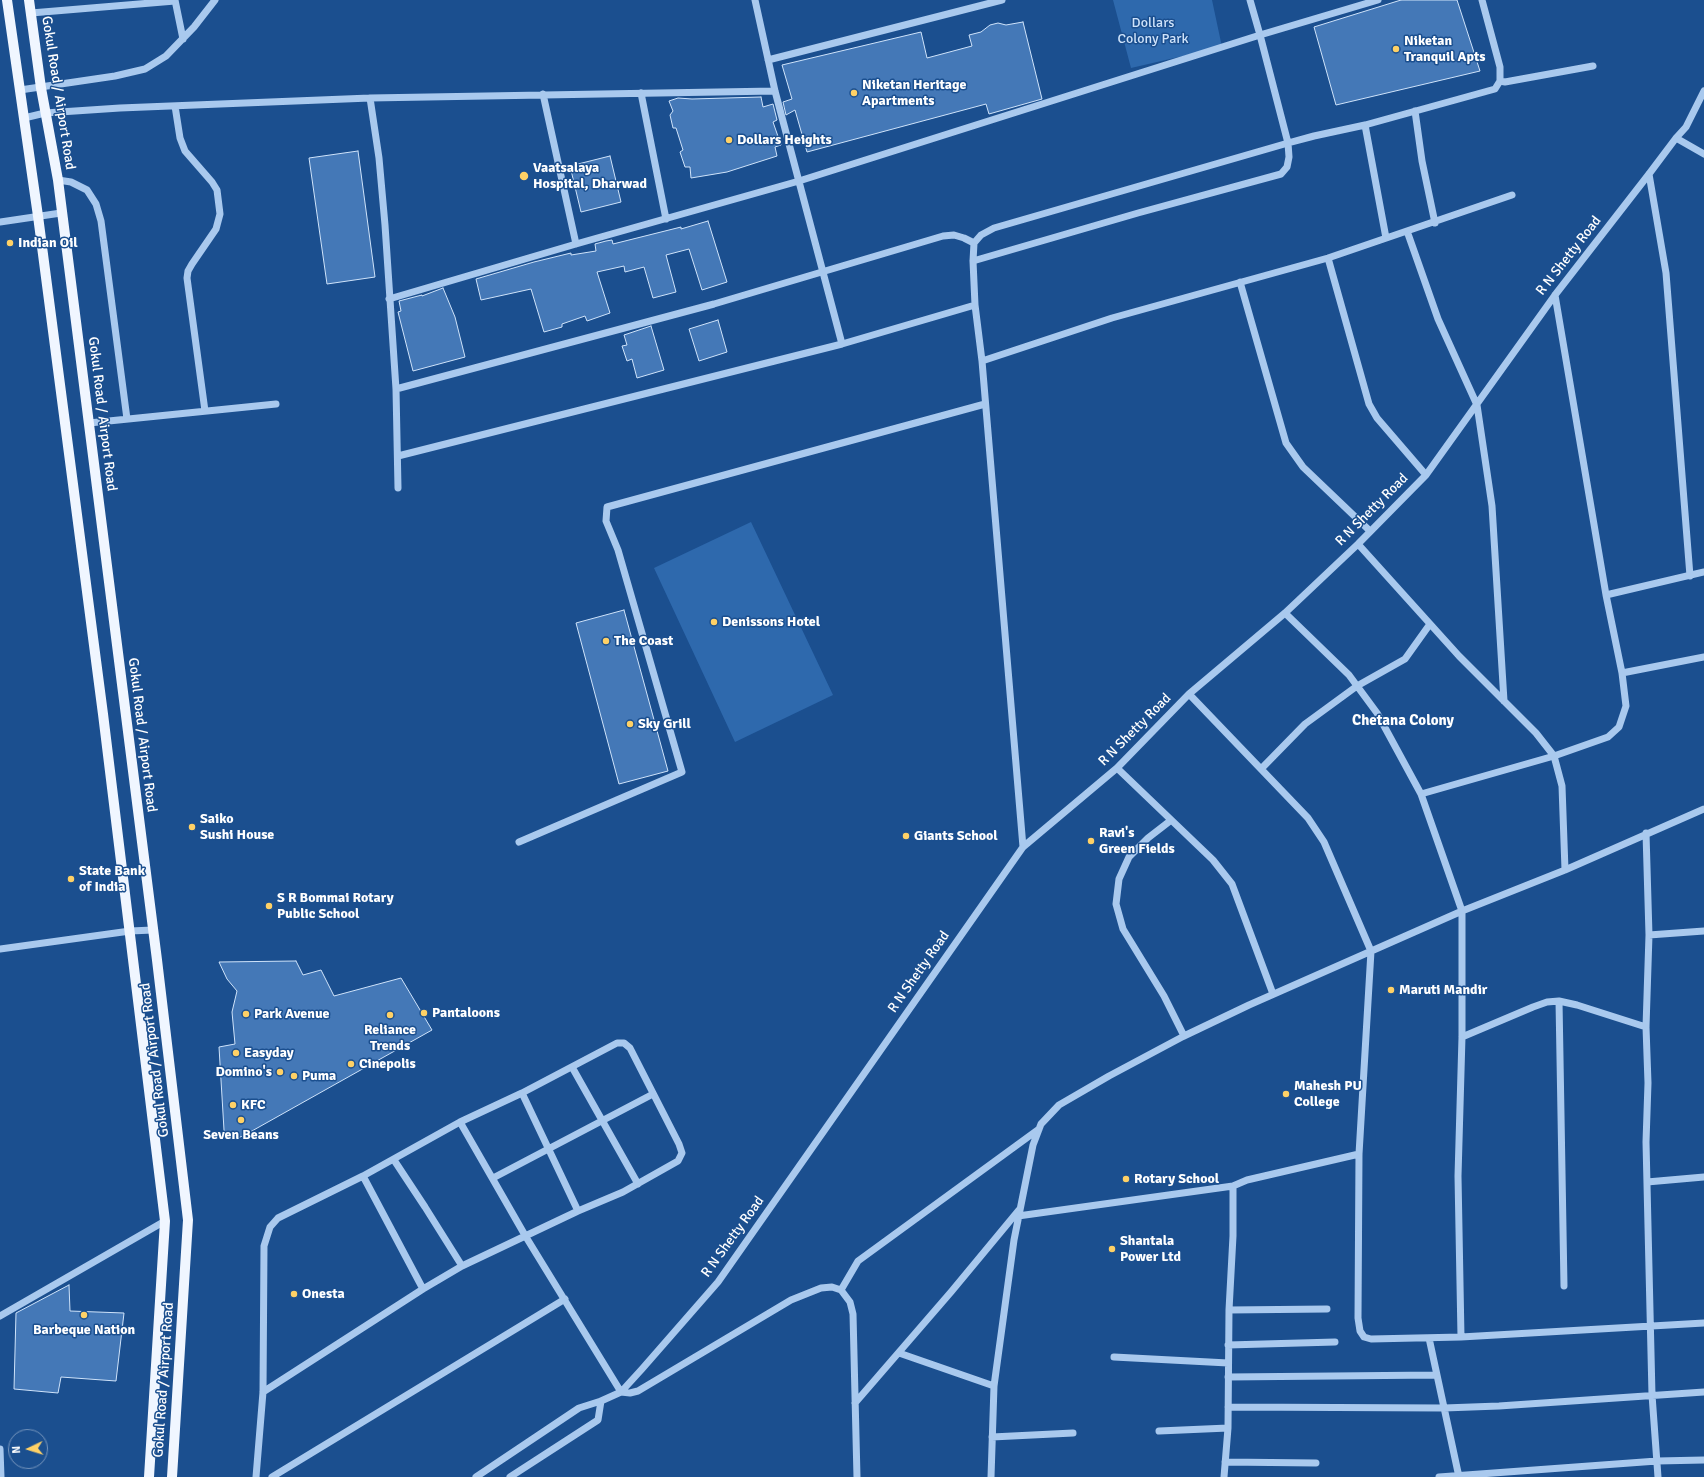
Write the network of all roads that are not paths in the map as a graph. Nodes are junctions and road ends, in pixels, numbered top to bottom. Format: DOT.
graph roads {
  1 [pos="7,0"];
  2 [pos="29,0"];
  3 [pos="175,0"];
  4 [pos="215,0"];
  5 [pos="755,0"];
  6 [pos="1002,0"];
  7 [pos="1250,0"];
  8 [pos="1378,0"];
  9 [pos="1482,0"];
  10 [pos="31,13"];
  11 [pos="1260,34"];
  12 [pos="182,39"];
  13 [pos="768,60"];
  14 [pos="1593,66"];
  15 [pos="1500,81"];
  16 [pos="41,88"];
  17 [pos="20,90"];
  18 [pos="775,91"];
  19 [pos="1704,91"];
  20 [pos="641,93"];
  21 [pos="543,94"];
  22 [pos="370,98"];
  23 [pos="175,106"];
  24 [pos="1415,111"];
  25 [pos="46,113"];
  26 [pos="24,118"];
  27 [pos="1366,125"];
  28 [pos="1676,138"];
  29 [pos="1288,143"];
  30 [pos="1704,154"];
  31 [pos="1650,174"];
  32 [pos="58,180"];
  33 [pos="799,181"];
  34 [pos="1512,195"];
  35 [pos="61,213"];
  36 [pos="38,216"];
  37 [pos="666,219"];
  38 [pos="0,222"];
  39 [pos="1435,222"];
  40 [pos="1407,231"];
  41 [pos="1386,238"];
  42 [pos="974,243"];
  43 [pos="576,244"];
  44 [pos="1328,258"];
  45 [pos="973,261"];
  46 [pos="824,270"];
  47 [pos="1240,282"];
  48 [pos="1555,295"];
  49 [pos="389,299"];
  50 [pos="976,305"];
  51 [pos="842,344"];
  52 [pos="982,361"];
  53 [pos="396,389"];
  54 [pos="276,404"];
  55 [pos="985,404"];
  56 [pos="1477,405"];
  57 [pos="205,411"];
  58 [pos="127,419"];
  59 [pos="89,423"];
  60 [pos="398,456"];
  61 [pos="1426,475"];
  62 [pos="398,488"];
  63 [pos="1370,531"];
  64 [pos="1358,544"];
  65 [pos="1704,572"];
  66 [pos="1690,576"];
  67 [pos="1606,595"];
  68 [pos="1284,613"];
  69 [pos="1430,624"];
  70 [pos="1704,657"];
  71 [pos="1622,673"];
  72 [pos="1357,686"];
  73 [pos="1189,694"];
  74 [pos="1504,700"];
  75 [pos="1554,756"];
  76 [pos="1117,768"];
  77 [pos="1261,769"];
  78 [pos="1421,794"];
  79 [pos="1704,809"];
  80 [pos="1170,821"];
  81 [pos="1646,833"];
  82 [pos="519,842"];
  83 [pos="1023,847"];
  84 [pos="1565,870"];
  85 [pos="1462,911"];
  86 [pos="153,930"];
  87 [pos="130,931"];
  88 [pos="1704,931"];
  89 [pos="1649,935"];
  90 [pos="0,949"];
  91 [pos="1371,951"];
  92 [pos="1272,994"];
  93 [pos="1559,1001"];
  94 [pos="1646,1027"];
  95 [pos="1184,1036"];
  96 [pos="1462,1037"];
  97 [pos="572,1067"];
  98 [pos="522,1093"];
  99 [pos="654,1094"];
  100 [pos="602,1120"];
  101 [pos="460,1122"];
  102 [pos="1039,1129"];
  103 [pos="549,1148"];
  104 [pos="1358,1154"];
  105 [pos="394,1160"];
  106 [pos="364,1176"];
  107 [pos="493,1178"];
  108 [pos="1704,1178"];
  109 [pos="1647,1182"];
  110 [pos="638,1184"];
  111 [pos="1233,1186"];
  112 [pos="1020,1208"];
  113 [pos="578,1211"];
  114 [pos="1018,1216"];
  115 [pos="166,1221"];
  116 [pos="526,1237"];
  117 [pos="462,1266"];
  118 [pos="1564,1286"];
  119 [pos="423,1289"];
  120 [pos="841,1290"];
  121 [pos="565,1299"];
  122 [pos="1327,1309"];
  123 [pos="1229,1310"];
  124 [pos="0,1316"];
  125 [pos="1704,1323"];
  126 [pos="1651,1326"];
  127 [pos="1461,1337"];
  128 [pos="1429,1338"];
  129 [pos="1334,1342"];
  130 [pos="1228,1345"];
  131 [pos="899,1352"];
  132 [pos="1114,1357"];
  133 [pos="1228,1363"];
  134 [pos="1437,1375"];
  135 [pos="1228,1376"];
  136 [pos="994,1386"];
  137 [pos="262,1392"];
  138 [pos="621,1392"];
  139 [pos="1704,1392"];
  140 [pos="1652,1395"];
  141 [pos="601,1401"];
  142 [pos="855,1403"];
  143 [pos="1228,1407"];
  144 [pos="1444,1408"];
  145 [pos="1228,1428"];
  146 [pos="1159,1431"];
  147 [pos="1073,1433"];
  148 [pos="992,1436"];
  149 [pos="0,1449"];
  150 [pos="1704,1460"];
  151 [pos="1657,1461"];
  152 [pos="1225,1462"];
  153 [pos="1316,1463"];
  154 [pos="1459,1476"];
  155 [pos="2,1477"];
  156 [pos="149,1477"];
  157 [pos="172,1477"];
  158 [pos="256,1477"];
  159 [pos="272,1477"];
  160 [pos="476,1477"];
  161 [pos="510,1477"];
  162 [pos="857,1477"];
  163 [pos="991,1477"];
  164 [pos="1224,1477"];
  165 [pos="1439,1477"];
  166 [pos="1658,1477"];
  1 -- 17 [label="main road, Gokul Road / Airport Road"];
  2 -- 10 [label="main road, Gokul Road / Airport Road"];
  3 -- 10 [label="street"];
  3 -- 12 [label="street"];
  4 -- 12 [label="street"];
  5 -- 13 [label="street"];
  6 -- 13 [label="street"];
  7 -- 11 [label="street"];
  8 -- 11 [label="street"];
  9 -- 15 [label="street"];
  10 -- 16 [label="main road, Gokul Road / Airport Road"];
  11 -- 29 [label="street"];
  11 -- 33 [label="street"];
  12 -- 16 [label="street"];
  13 -- 18 [label="street"];
  14 -- 15 [label="street"];
  15 -- 24 [label="street"];
  16 -- 17 [label="street"];
  16 -- 25 [label="main road, Gokul Road / Airport Road"];
  17 -- 26 [label="main road, Gokul Road / Airport Road"];
  18 -- 20 [label="street"];
  18 -- 33 [label="street"];
  19 -- 28 [label="street, R N Shetty Road"];
  20 -- 21 [label="street"];
  20 -- 37 [label="street"];
  21 -- 22 [label="street"];
  21 -- 43 [label="street"];
  22 -- 23 [label="street"];
  22 -- 49 [label="street"];
  23 -- 25 [label="street"];
  23 -- 57 [label="street"];
  24 -- 27 [label="street"];
  24 -- 39 [label="street"];
  25 -- 26 [label="street"];
  25 -- 32 [label="main road, Gokul Road / Airport Road"];
  26 -- 36 [label="main road, Gokul Road / Airport Road"];
  27 -- 29 [label="street"];
  27 -- 41 [label="street"];
  28 -- 30 [label="street"];
  28 -- 31 [label="street, R N Shetty Road"];
  29 -- 42 [label="street"];
  29 -- 45 [label="street"];
  31 -- 48 [label="street, R N Shetty Road"];
  31 -- 66 [label="street"];
  32 -- 35 [label="main road, Gokul Road / Airport Road"];
  32 -- 58 [label="street"];
  33 -- 37 [label="street"];
  33 -- 46 [label="street"];
  34 -- 39 [label="street"];
  35 -- 36 [label="street"];
  35 -- 59 [label="main road, Gokul Road / Airport Road"];
  36 -- 38 [label="street"];
  36 -- 87 [label="main road, Gokul Road / Airport Road"];
  37 -- 43 [label="street"];
  39 -- 40 [label="street"];
  40 -- 41 [label="street"];
  40 -- 56 [label="street"];
  41 -- 44 [label="street"];
  42 -- 45 [label="street"];
  42 -- 46 [label="street"];
  43 -- 49 [label="street"];
  44 -- 47 [label="street"];
  44 -- 61 [label="street"];
  45 -- 50 [label="street"];
  46 -- 51 [label="street"];
  46 -- 53 [label="street"];
  47 -- 52 [label="street"];
  47 -- 63 [label="street"];
  48 -- 56 [label="street, R N Shetty Road"];
  48 -- 67 [label="street"];
  49 -- 53 [label="street"];
  50 -- 51 [label="street"];
  50 -- 52 [label="street"];
  51 -- 60 [label="street"];
  52 -- 55 [label="street"];
  53 -- 60 [label="street"];
  54 -- 57 [label="street"];
  55 -- 82 [label="street"];
  55 -- 83 [label="street"];
  56 -- 61 [label="street, R N Shetty Road"];
  56 -- 74 [label="street"];
  57 -- 58 [label="street"];
  58 -- 59 [label="street"];
  59 -- 86 [label="main road, Gokul Road / Airport Road"];
  60 -- 62 [label="street"];
  61 -- 63 [label="street, R N Shetty Road"];
  63 -- 64 [label="street, R N Shetty Road"];
  64 -- 68 [label="street, R N Shetty Road"];
  64 -- 69 [label="street"];
  65 -- 66 [label="street"];
  66 -- 67 [label="street"];
  67 -- 71 [label="street"];
  68 -- 72 [label="street"];
  68 -- 73 [label="street, R N Shetty Road"];
  69 -- 72 [label="street"];
  69 -- 74 [label="street"];
  70 -- 71 [label="street"];
  71 -- 75 [label="street"];
  72 -- 77 [label="street"];
  72 -- 78 [label="street"];
  73 -- 76 [label="street, R N Shetty Road"];
  73 -- 77 [label="street"];
  74 -- 75 [label="street"];
  75 -- 78 [label="street"];
  75 -- 84 [label="street"];
  76 -- 80 [label="street"];
  76 -- 83 [label="street, R N Shetty Road"];
  77 -- 91 [label="street"];
  78 -- 85 [label="street"];
  79 -- 81 [label="street"];
  80 -- 92 [label="street"];
  80 -- 95 [label="street"];
  81 -- 84 [label="street"];
  81 -- 89 [label="street"];
  83 -- 138 [label="street, R N Shetty Road"];
  84 -- 85 [label="street"];
  85 -- 91 [label="street"];
  85 -- 96 [label="street"];
  86 -- 87 [label="street"];
  86 -- 157 [label="main road, Gokul Road / Airport Road"];
  87 -- 90 [label="street"];
  87 -- 115 [label="main road, Gokul Road / Airport Road"];
  88 -- 89 [label="street"];
  89 -- 94 [label="street"];
  91 -- 92 [label="street"];
  91 -- 104 [label="street"];
  92 -- 95 [label="street"];
  93 -- 94 [label="street"];
  93 -- 96 [label="street"];
  93 -- 118 [label="street"];
  94 -- 109 [label="street"];
  95 -- 102 [label="street"];
  96 -- 127 [label="street"];
  97 -- 98 [label="street"];
  97 -- 99 [label="street"];
  97 -- 100 [label="street"];
  98 -- 101 [label="street"];
  98 -- 103 [label="street"];
  99 -- 100 [label="street"];
  99 -- 110 [label="street"];
  100 -- 103 [label="street"];
  100 -- 110 [label="street"];
  101 -- 105 [label="street"];
  101 -- 107 [label="street"];
  102 -- 112 [label="street"];
  102 -- 120 [label="street"];
  103 -- 107 [label="street"];
  103 -- 113 [label="street"];
  104 -- 111 [label="street"];
  104 -- 128 [label="street"];
  105 -- 106 [label="street"];
  105 -- 117 [label="street"];
  106 -- 119 [label="street"];
  106 -- 137 [label="street"];
  107 -- 116 [label="street"];
  108 -- 109 [label="street"];
  109 -- 126 [label="street"];
  110 -- 113 [label="street"];
  111 -- 114 [label="street"];
  111 -- 123 [label="street"];
  112 -- 114 [label="street"];
  112 -- 131 [label="street"];
  113 -- 116 [label="street"];
  114 -- 136 [label="street"];
  115 -- 124 [label="street"];
  115 -- 156 [label="main road, Gokul Road / Airport Road"];
  116 -- 117 [label="street"];
  116 -- 121 [label="street"];
  117 -- 119 [label="street"];
  119 -- 137 [label="street"];
  120 -- 138 [label="street"];
  120 -- 142 [label="street"];
  121 -- 138 [label="street"];
  121 -- 159 [label="street"];
  122 -- 123 [label="street"];
  123 -- 130 [label="street"];
  125 -- 126 [label="street"];
  126 -- 127 [label="street"];
  126 -- 140 [label="street"];
  127 -- 128 [label="street"];
  128 -- 134 [label="street"];
  129 -- 130 [label="street"];
  130 -- 133 [label="street"];
  131 -- 136 [label="street"];
  131 -- 142 [label="street"];
  132 -- 133 [label="street"];
  133 -- 135 [label="street"];
  134 -- 135 [label="street"];
  134 -- 144 [label="street"];
  135 -- 143 [label="street"];
  136 -- 148 [label="street"];
  137 -- 158 [label="street"];
  138 -- 141 [label="street, R N Shetty Road"];
  139 -- 140 [label="street"];
  140 -- 144 [label="street"];
  140 -- 151 [label="street"];
  141 -- 160 [label="street, R N Shetty Road"];
  141 -- 161 [label="street"];
  142 -- 162 [label="street"];
  143 -- 144 [label="street"];
  143 -- 145 [label="street"];
  144 -- 154 [label="street"];
  145 -- 146 [label="street"];
  145 -- 152 [label="street"];
  147 -- 148 [label="street"];
  148 -- 163 [label="street"];
  149 -- 155 [label="street"];
  150 -- 151 [label="street"];
  151 -- 154 [label="street"];
  151 -- 166 [label="street"];
  152 -- 153 [label="street"];
  152 -- 164 [label="street"];
  154 -- 165 [label="street"];
}
